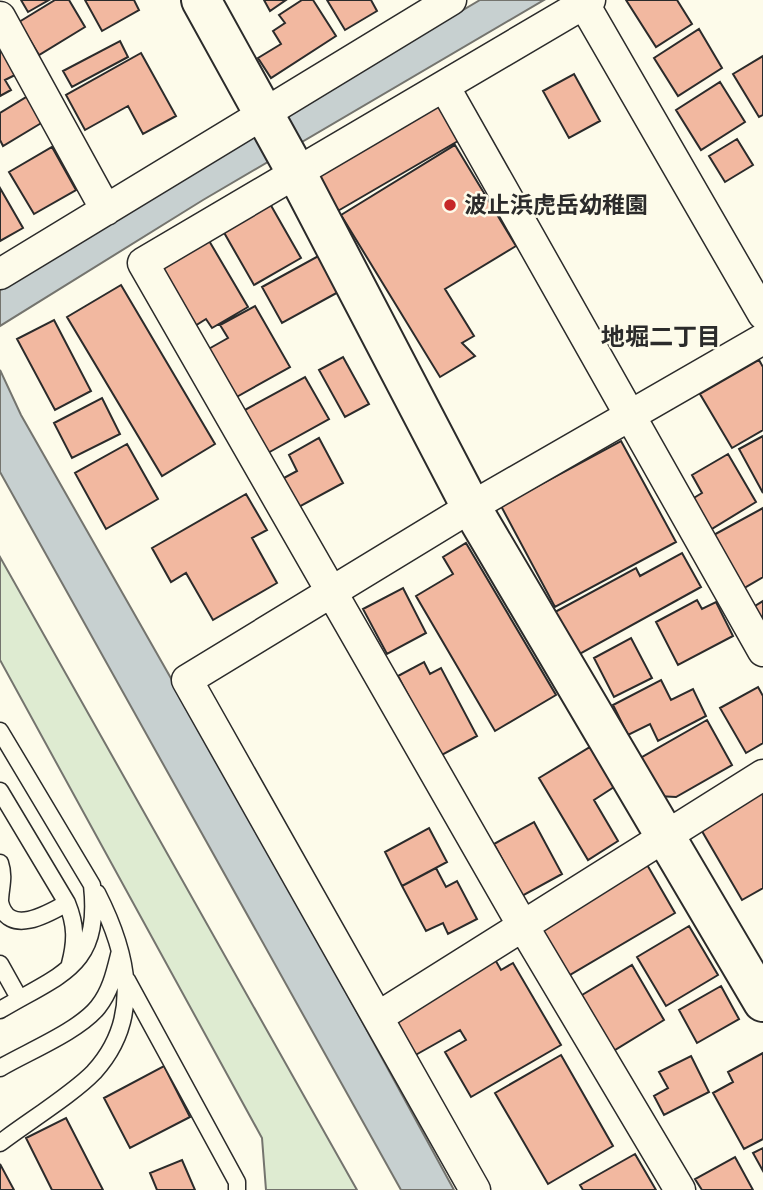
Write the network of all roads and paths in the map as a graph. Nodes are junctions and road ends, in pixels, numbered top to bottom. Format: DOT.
graph roads {
  1 [pos="201,0"];
  2 [pos="587,2"];
  3 [pos="438,3"];
  4 [pos="0,17"];
  5 [pos="444,86"];
  6 [pos="262,116"];
  7 [pos="296,172"];
  8 [pos="106,211"];
  9 [pos="0,274"];
  10 [pos="763,314"];
  11 [pos="763,339"];
  12 [pos="630,416"];
  13 [pos="471,507"];
  14 [pos="333,592"];
  15 [pos="763,651"];
  16 [pos="0,731"];
  17 [pos="763,775"];
  18 [pos="0,791"];
  19 [pos="663,838"];
  20 [pos="0,863"];
  21 [pos="92,885"];
  22 [pos="66,903"];
  23 [pos="523,926"];
  24 [pos="120,949"];
  25 [pos="0,964"];
  26 [pos="69,968"];
  27 [pos="127,980"];
  28 [pos="19,998"];
  29 [pos="763,1002"];
  30 [pos="0,1010"];
  31 [pos="378,1017"];
  32 [pos="0,1068"];
  33 [pos="0,1143"];
  34 [pos="237,1190"];
  35 [pos="475,1190"];
  36 [pos="680,1190"];
  1 -- 6 [label="street"];
  2 -- 5 [label="street"];
  2 -- 10 [label="street"];
  3 -- 6 [label="street"];
  4 -- 8 [label="street"];
  5 -- 7 [label="street"];
  5 -- 12 [label="street"];
  6 -- 7 [label="street"];
  6 -- 8 [label="street"];
  7 -- 13 [label="street"];
  7 -- 14 [label="street"];
  8 -- 9 [label="street"];
  11 -- 12 [label="street"];
  12 -- 13 [label="street"];
  12 -- 15 [label="street"];
  13 -- 14 [label="street"];
  13 -- 19 [label="street"];
  14 -- 23 [label="street"];
  14 -- 31 [label="street"];
  16 -- 21 [label="lane"];
  17 -- 19 [label="street"];
  18 -- 22 [label="lane"];
  19 -- 23 [label="street"];
  19 -- 29 [label="street"];
  20 -- 22 [label="lane"];
  21 -- 24 [label="lane"];
  21 -- 26 [label="lane"];
  22 -- 26 [label="lane"];
  23 -- 31 [label="street"];
  23 -- 36 [label="street"];
  24 -- 27 [label="lane"];
  24 -- 32 [label="lane"];
  25 -- 28 [label="lane"];
  26 -- 28 [label="lane"];
  27 -- 33 [label="lane"];
  27 -- 34 [label="lane"];
  28 -- 30 [label="lane"];
  31 -- 35 [label="street"];
}
